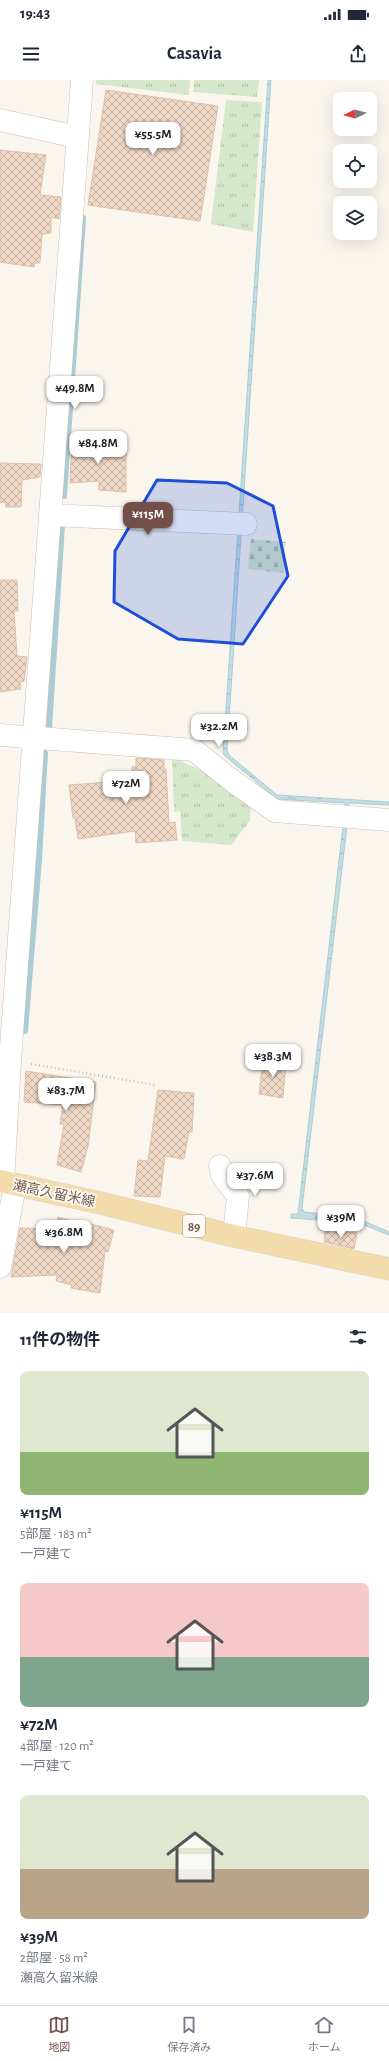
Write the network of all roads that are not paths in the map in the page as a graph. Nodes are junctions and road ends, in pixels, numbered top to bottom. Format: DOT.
graph roads {
  1 [pos="82,80"];
  2 [pos="0,120"];
  3 [pos="77,137"];
  4 [pos="51,514"];
  5 [pos="246,524"];
  6 [pos="0,735"];
  7 [pos="35,738"];
  8 [pos="389,820"];
  9 [pos="220,1166"];
  10 [pos="6,1183"];
  11 [pos="234,1236"];
  12 [pos="0,1267"];
  13 [pos="389,1269"];
  1 -- 3 [label="street"];
  2 -- 3 [label="street"];
  3 -- 4 [label="street"];
  4 -- 5 [label="street"];
  4 -- 7 [label="street"];
  6 -- 7 [label="street"];
  7 -- 8 [label="street"];
  7 -- 10 [label="street"];
  9 -- 11 [label="street"];
  10 -- 11 [label="main road, 瀬高久留米線 / 89"];
  10 -- 12 [label="street"];
  11 -- 13 [label="main road, 瀬高久留米線 / 89"];
}
